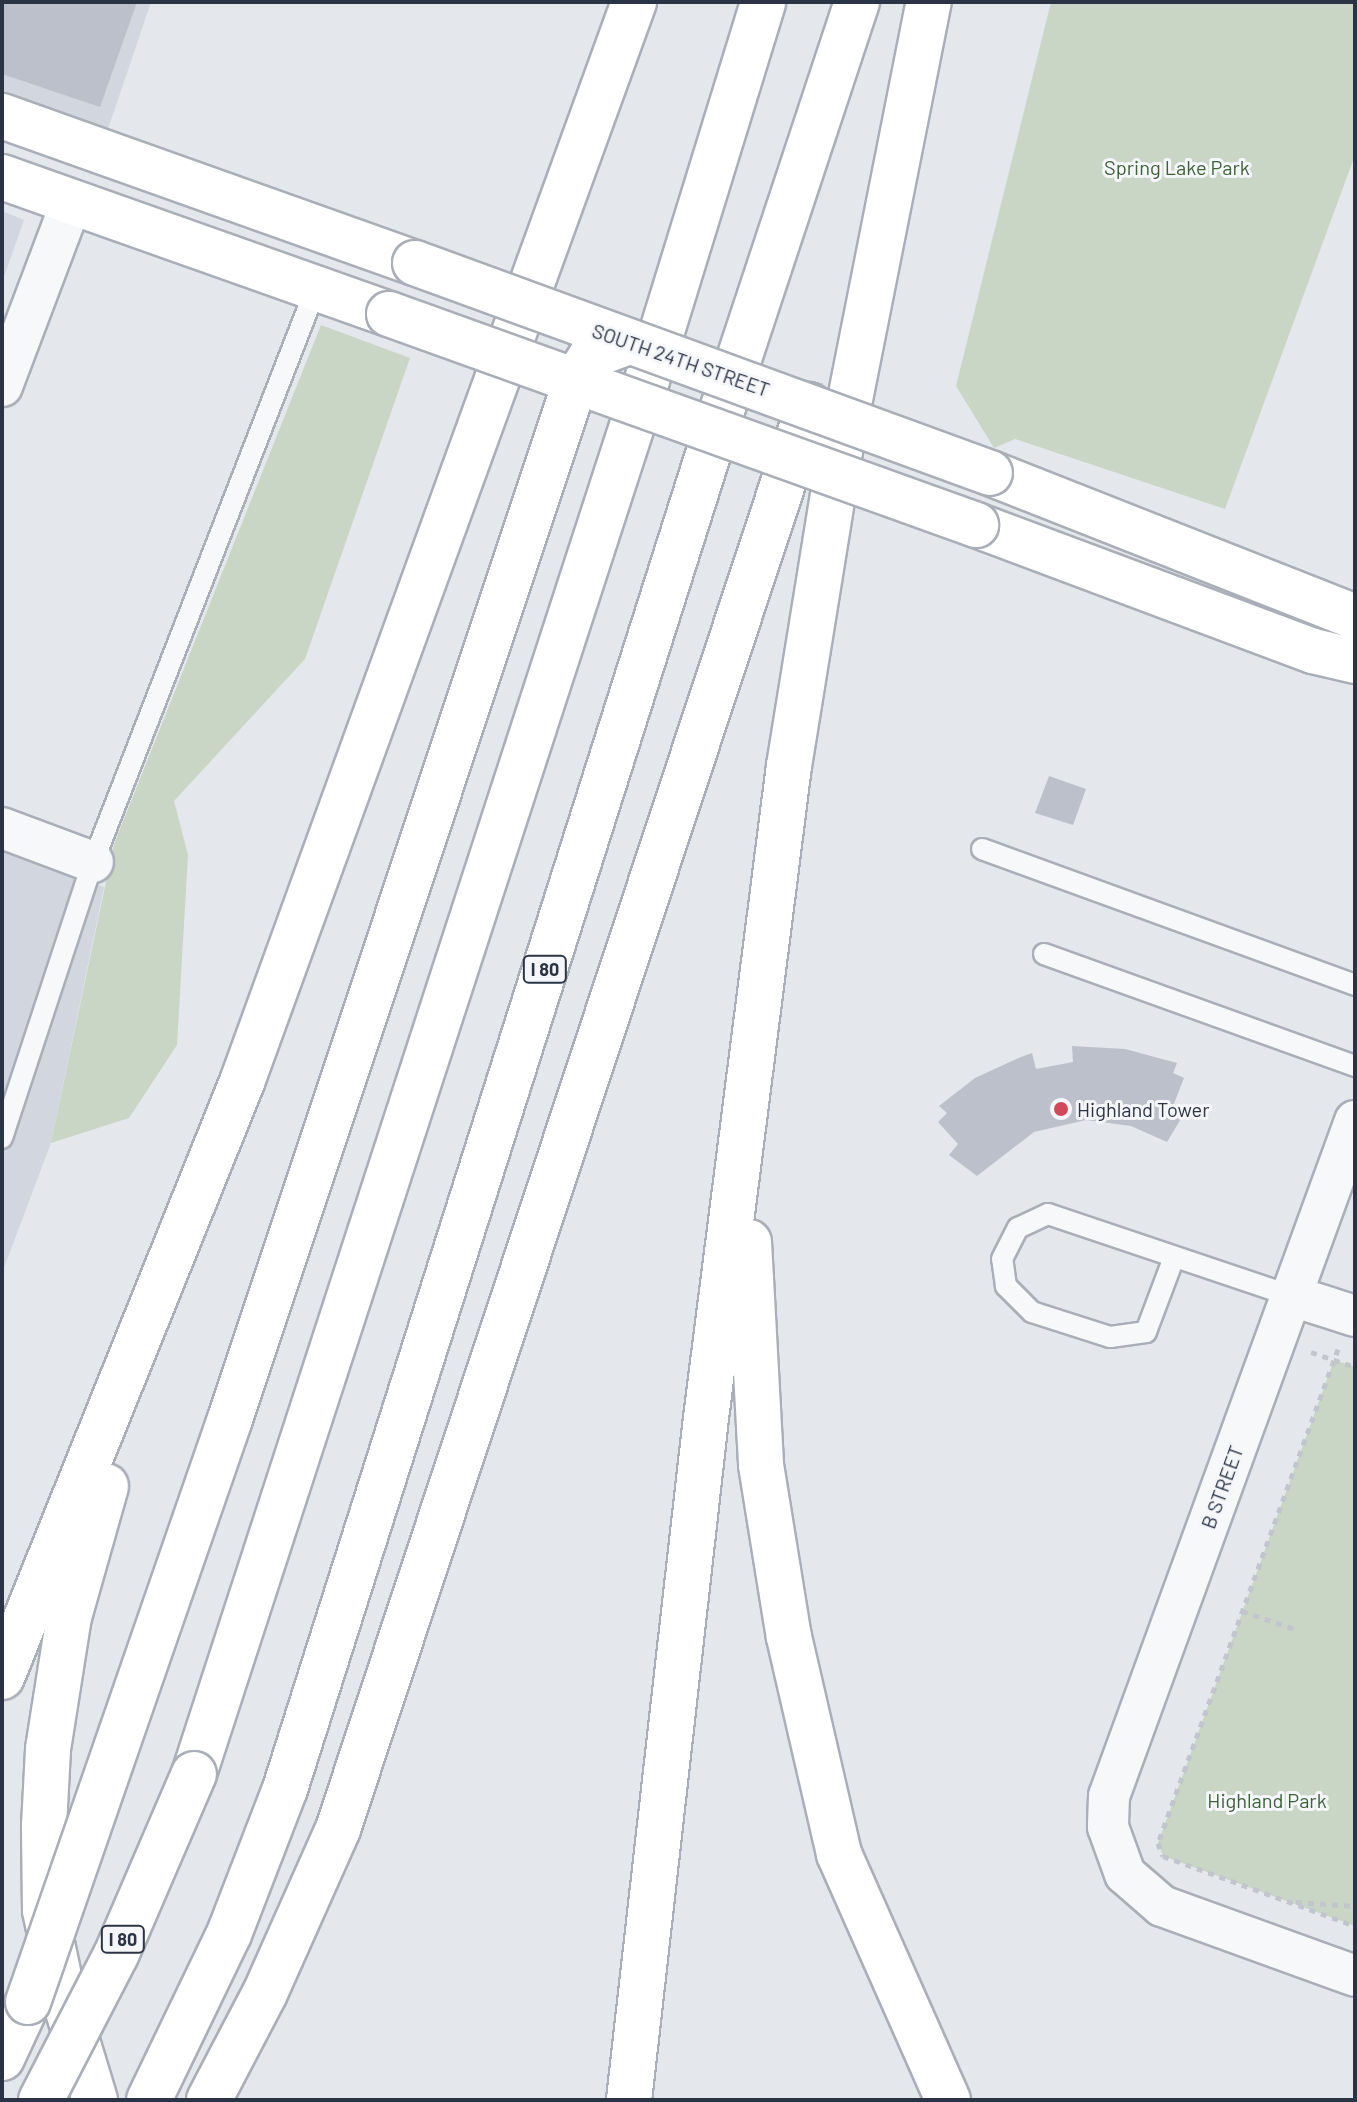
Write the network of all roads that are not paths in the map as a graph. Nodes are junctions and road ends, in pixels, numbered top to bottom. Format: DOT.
graph roads {
  1 [pos="634,2"];
  2 [pos="763,2"];
  3 [pos="857,2"];
  4 [pos="929,2"];
  5 [pos="2,116"];
  6 [pos="2,177"];
  7 [pos="71,203"];
  8 [pos="316,288"];
  9 [pos="629,342"];
  10 [pos="576,380"];
  11 [pos="2,386"];
  12 [pos="809,405"];
  13 [pos="789,457"];
  14 [pos="1355,617"];
  15 [pos="1355,661"];
  16 [pos="2,828"];
  17 [pos="982,849"];
  18 [pos="93,862"];
  19 [pos="1044,954"];
  20 [pos="1355,985"];
  21 [pos="754,1024"];
  22 [pos="1355,1066"];
  23 [pos="242,1082"];
  24 [pos="1355,1121"];
  25 [pos="2,1138"];
  26 [pos="1173,1260"];
  27 [pos="1292,1296"];
  28 [pos="1355,1316"];
  29 [pos="2,1677"];
  30 [pos="1355,1976"];
  31 [pos="2,2058"];
  32 [pos="41,2100"];
  33 [pos="95,2100"];
  34 [pos="149,2100"];
  35 [pos="209,2100"];
  36 [pos="629,2100"];
  37 [pos="948,2100"];
  1 -- 23 [label="main road"];
  2 -- 32 [label="main road, I 80, bridge"];
  3 -- 34 [label="main road, I 80"];
  4 -- 21 [label="main road"];
  5 -- 9 [label="main road, SOUTH 24TH STREET, bridge"];
  6 -- 7 [label="main road"];
  7 -- 8 [label="main road"];
  7 -- 11 [label="street"];
  8 -- 10 [label="main road, bridge"];
  8 -- 18 [label="lane"];
  9 -- 10 [label="main road, bridge"];
  9 -- 12 [label="main road, SOUTH 24TH STREET, bridge"];
  10 -- 13 [label="main road, bridge"];
  10 -- 31 [label="main road, bridge"];
  12 -- 13 [label="main road"];
  12 -- 14 [label="main road, SOUTH 24TH STREET, bridge"];
  13 -- 15 [label="main road, bridge"];
  13 -- 35 [label="main road"];
  16 -- 18 [label="street"];
  17 -- 20 [label="lane"];
  18 -- 25 [label="lane"];
  19 -- 22 [label="lane"];
  21 -- 36 [label="main road"];
  21 -- 37 [label="main road"];
  23 -- 29 [label="main road"];
  23 -- 33 [label="main road"];
  24 -- 27 [label="street, B STREET"];
  26 -- 26 [label="lane"];
  26 -- 27 [label="lane"];
  27 -- 28 [label="street"];
  27 -- 30 [label="street, B STREET"];
}
